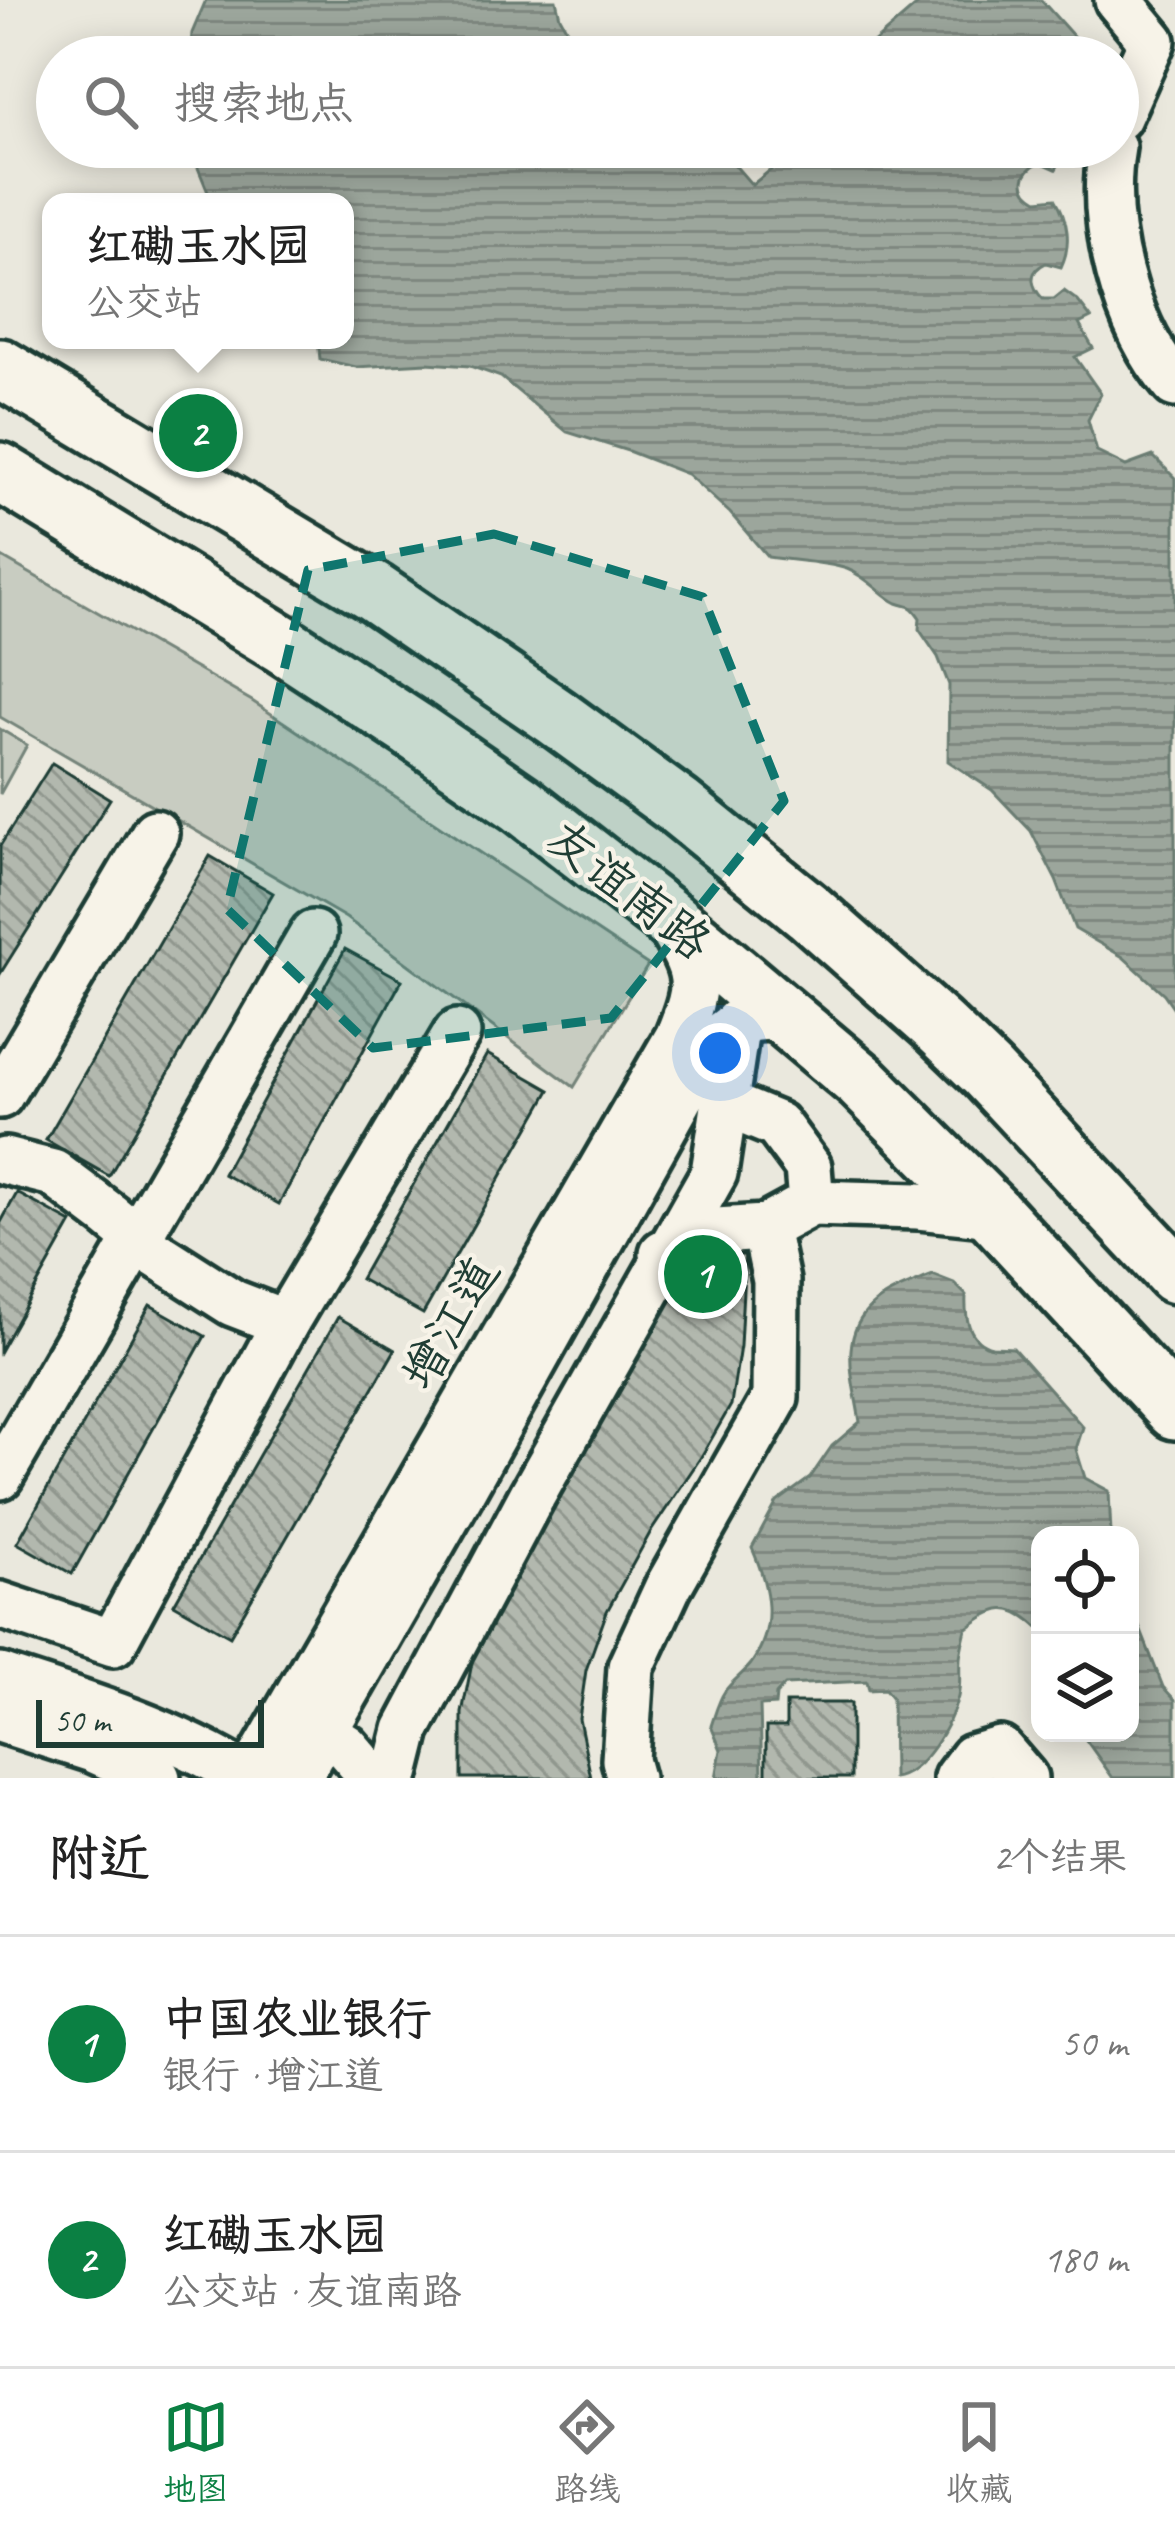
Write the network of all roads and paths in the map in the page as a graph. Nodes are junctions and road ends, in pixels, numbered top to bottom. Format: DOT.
graph roads {
  1 [pos="1118,0"];
  2 [pos="1139,70"];
  3 [pos="1110,168"];
  4 [pos="0,368"];
  5 [pos="1175,384"];
  6 [pos="0,472"];
  7 [pos="155,833"];
  8 [pos="664,915"];
  9 [pos="313,934"];
  10 [pos="762,1020"];
  11 [pos="457,1033"];
  12 [pos="11,1050"];
  13 [pos="0,1096"];
  14 [pos="726,1104"];
  15 [pos="2,1159"];
  16 [pos="812,1203"];
  17 [pos="994,1214"];
  18 [pos="766,1228"];
  19 [pos="136,1238"];
  20 [pos="604,1238"];
  21 [pos="667,1254"];
  22 [pos="1175,1274"];
  23 [pos="285,1323"];
  24 [pos="1175,1410"];
  25 [pos="0,1476"];
  26 [pos="460,1495"];
  27 [pos="516,1524"];
  28 [pos="0,1604"];
  29 [pos="0,1676"];
  30 [pos="0,1719"];
  31 [pos="323,1733"];
  32 [pos="157,1778"];
  33 [pos="249,1778"];
  34 [pos="297,1778"];
  35 [pos="373,1778"];
  36 [pos="395,1778"];
  37 [pos="630,1778"];
  38 [pos="957,1778"];
  39 [pos="1024,1778"];
  1 -- 2 [label="street"];
  3 -- 5 [label="street"];
  4 -- 22 [label="main road, 友谊南路"];
  6 -- 8 [label="main road, 友谊南路"];
  7 -- 12 [label="street"];
  8 -- 10 [label="main road, 友谊南路"];
  8 -- 33 [label="street, 增江道"];
  9 -- 19 [label="street"];
  10 -- 14 [label="street"];
  10 -- 17 [label="main road, 友谊南路"];
  10 -- 20 [label="street, 增江道"];
  11 -- 23 [label="street"];
  12 -- 13 [label="street"];
  14 -- 16 [label="street"];
  14 -- 21 [label="street"];
  15 -- 19 [label="street"];
  16 -- 17 [label="street"];
  16 -- 18 [label="street"];
  17 -- 24 [label="main road, 友谊南路"];
  18 -- 21 [label="street"];
  18 -- 37 [label="street"];
  19 -- 23 [label="street"];
  19 -- 25 [label="street"];
  20 -- 21 [label="street"];
  20 -- 26 [label="street, 增江道"];
  21 -- 27 [label="street"];
  23 -- 28 [label="street"];
  26 -- 27 [label="street"];
  26 -- 31 [label="street, 增江道"];
  27 -- 36 [label="street"];
  29 -- 33 [label="street"];
  30 -- 32 [label="street"];
  31 -- 34 [label="street, 增江道"];
  31 -- 35 [label="street"];
  38 -- 39 [label="street"];
}
